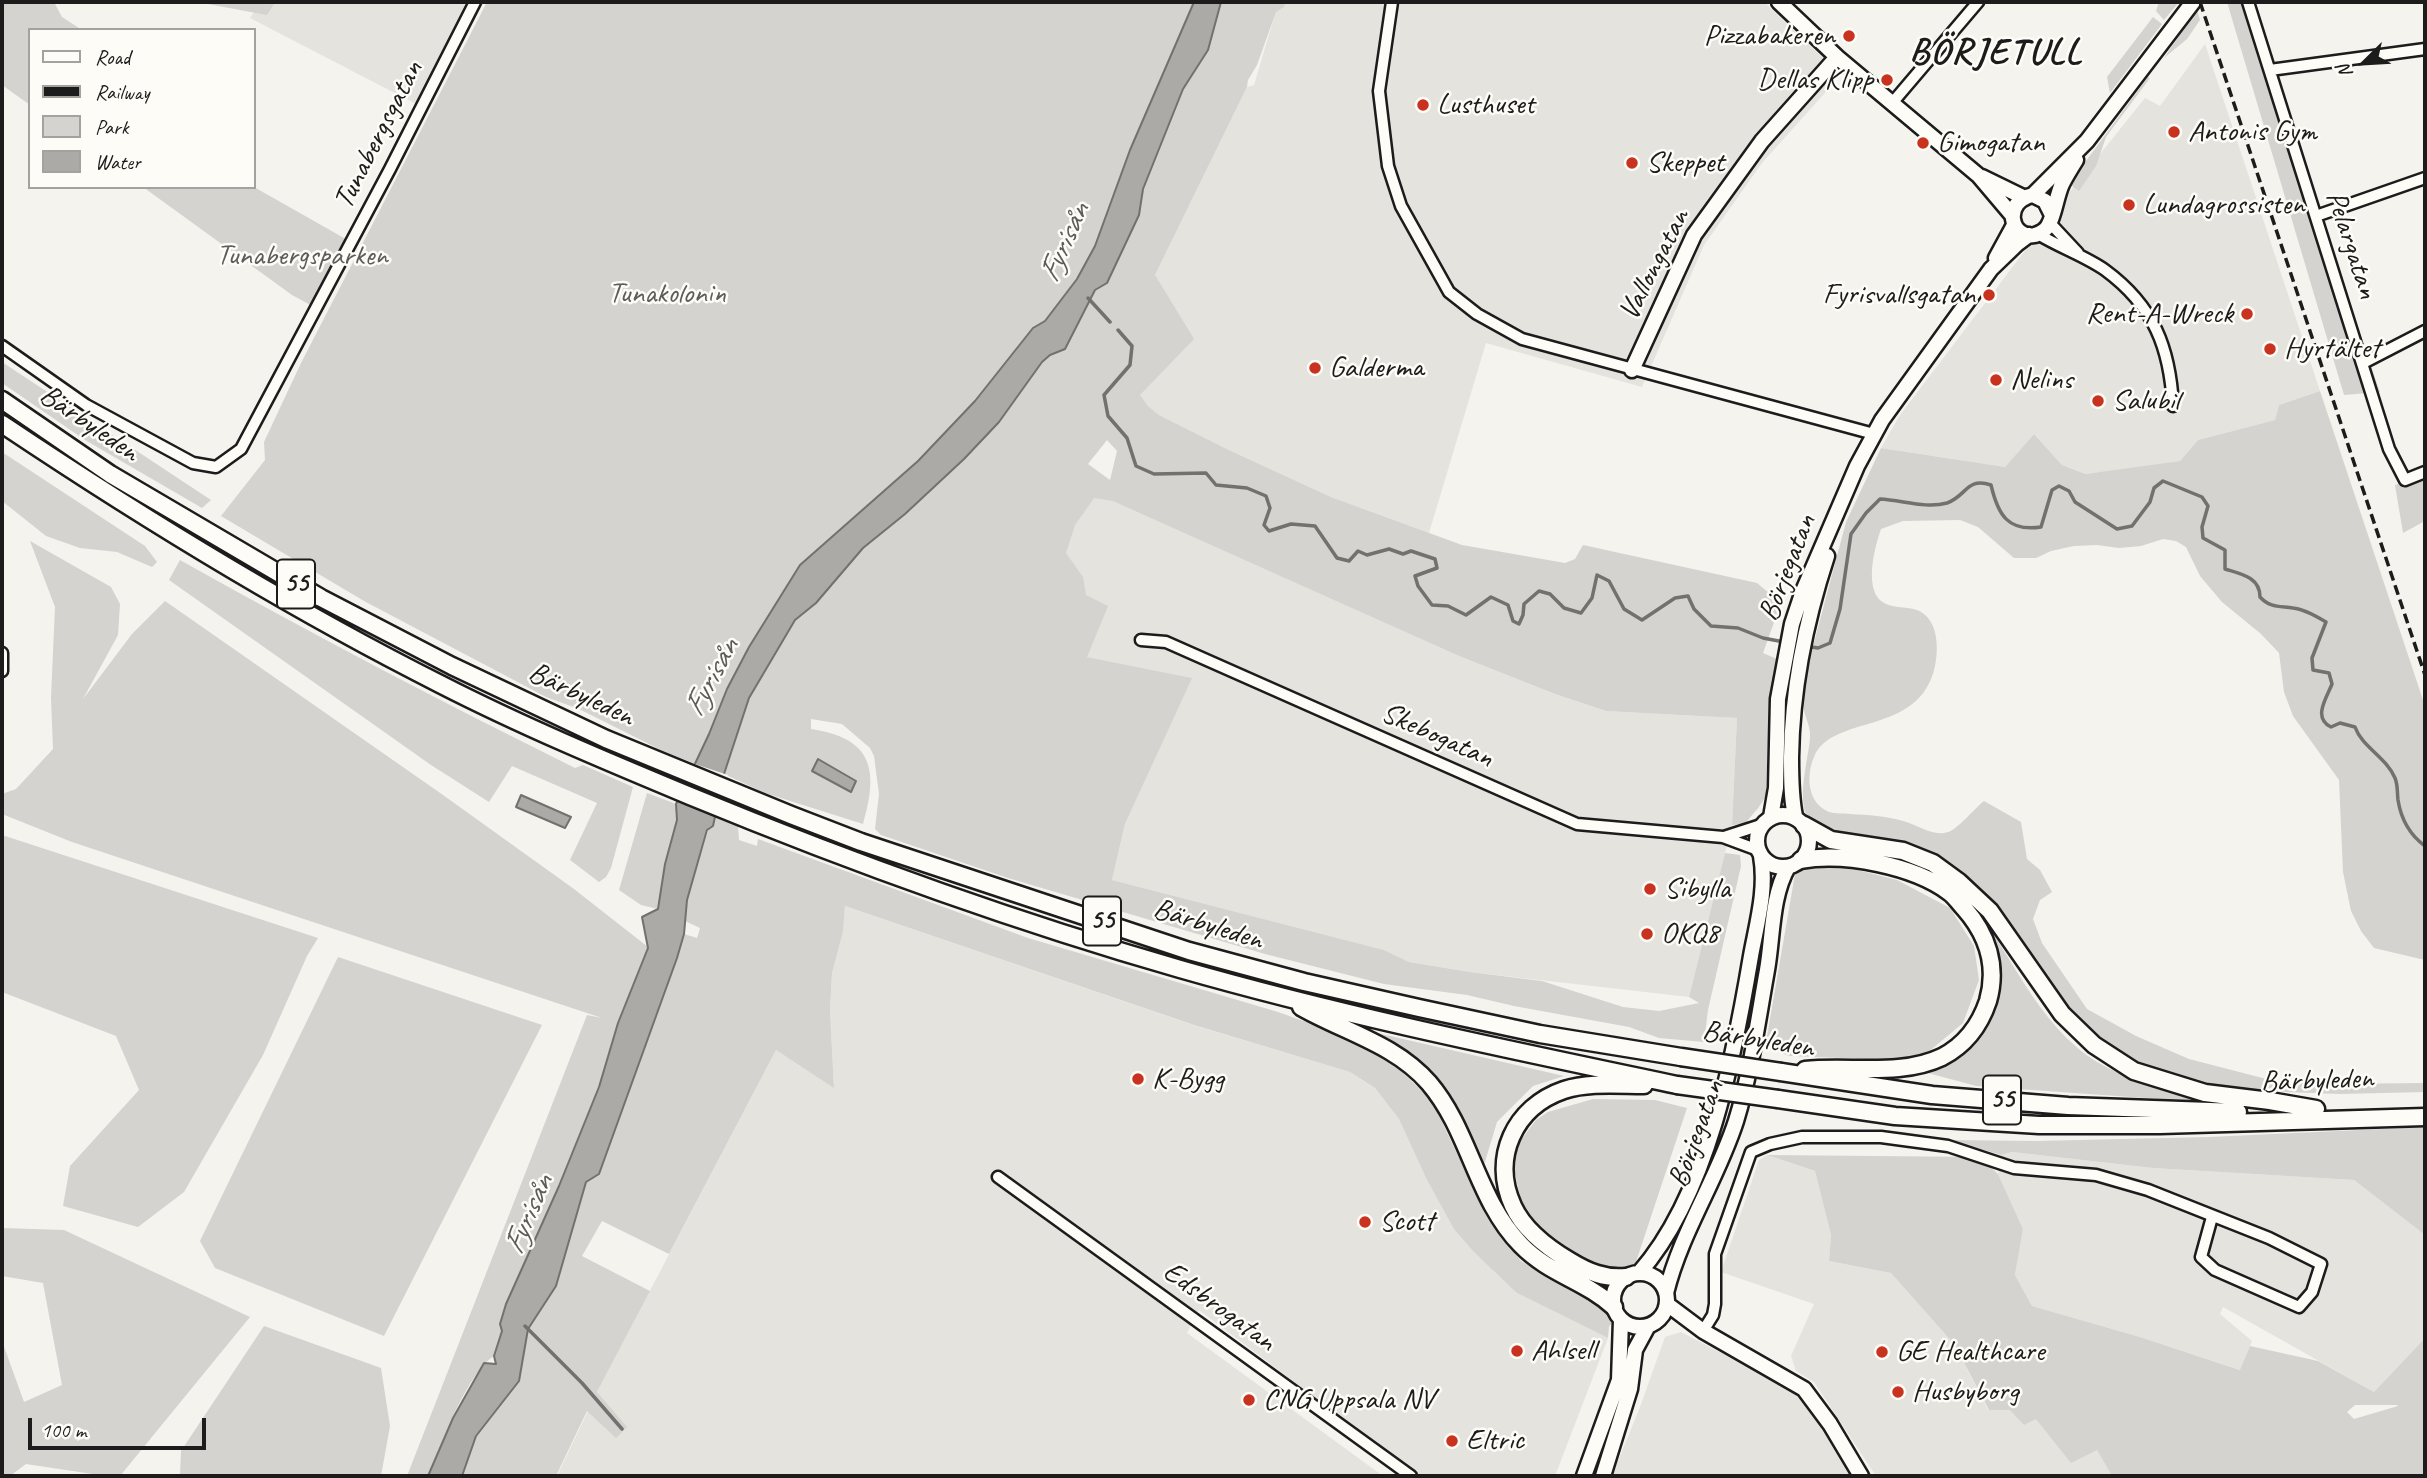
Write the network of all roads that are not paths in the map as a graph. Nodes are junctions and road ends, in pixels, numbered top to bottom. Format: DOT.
graph roads {
  1 [pos="475,2"];
  2 [pos="1392,2"];
  3 [pos="1779,2"];
  4 [pos="1979,2"];
  5 [pos="2193,2"];
  6 [pos="2248,2"];
  7 [pos="2425,49"];
  8 [pos="1837,57"];
  9 [pos="2270,70"];
  10 [pos="1893,103"];
  11 [pos="2087,141"];
  12 [pos="1979,176"];
  13 [pos="2425,178"];
  14 [pos="2029,196"];
  15 [pos="2316,216"];
  16 [pos="2051,219"];
  17 [pos="2013,220"];
  18 [pos="2034,235"];
  19 [pos="2080,256"];
  20 [pos="1991,269"];
  21 [pos="2425,331"];
  22 [pos="2,346"];
  23 [pos="2362,363"];
  24 [pos="1632,370"];
  25 [pos="2,400"];
  26 [pos="2173,406"];
  27 [pos="2,424"];
  28 [pos="1874,434"];
  29 [pos="2425,472"];
  30 [pos="1141,640"];
  31 [pos="2,653"];
  32 [pos="1792,658"];
  33 [pos="2,671"];
  34 [pos="1766,821"];
  35 [pos="1799,821"];
  36 [pos="1723,837"];
  37 [pos="1759,853"];
  38 [pos="1795,863"];
  39 [pos="1283,997"];
  40 [pos="1781,1072"];
  41 [pos="1677,1085"];
  42 [pos="2425,1106"];
  43 [pos="2316,1109"];
  44 [pos="2425,1117"];
  45 [pos="998,1177"];
  46 [pos="2212,1217"];
  47 [pos="1632,1275"];
  48 [pos="1666,1298"];
  49 [pos="1617,1313"];
  50 [pos="1661,1318"];
  51 [pos="1648,1326"];
  52 [pos="1703,1331"];
  53 [pos="1411,1476"];
  54 [pos="1584,1476"];
  55 [pos="1603,1476"];
  56 [pos="1861,1476"];
  1 -- 22 [label="street, Tunabergsgatan"];
  2 -- 24 [label="street"];
  3 -- 8 [label="street"];
  4 -- 10 [label="street"];
  5 -- 11 [label="street"];
  6 -- 9 [label="street, Pelargatan"];
  7 -- 9 [label="street"];
  8 -- 10 [label="street"];
  8 -- 24 [label="street, Vallongatan"];
  9 -- 15 [label="street, Pelargatan"];
  10 -- 12 [label="street"];
  11 -- 14 [label="street"];
  11 -- 16 [label="street"];
  12 -- 14 [label="street"];
  12 -- 17 [label="street"];
  13 -- 15 [label="street"];
  14 -- 16 [label="street"];
  14 -- 17 [label="street"];
  15 -- 23 [label="street, Pelargatan"];
  16 -- 18 [label="street"];
  16 -- 19 [label="street"];
  17 -- 18 [label="street"];
  17 -- 20 [label="street, Börjegatan"];
  18 -- 19 [label="street"];
  18 -- 20 [label="street, Börjegatan"];
  19 -- 26 [label="street"];
  20 -- 28 [label="street, Börjegatan"];
  21 -- 23 [label="street"];
  23 -- 29 [label="street, Pelargatan"];
  24 -- 28 [label="street"];
  25 -- 40 [label="main road, Bärbyleden / 55, bridge"];
  27 -- 39 [label="main road, Bärbyleden / 55"];
  28 -- 32 [label="street, Börjegatan"];
  30 -- 36 [label="street, Skebogatan"];
  31 -- 33 [label="street"];
  32 -- 34 [label="street, Börjegatan"];
  32 -- 35 [label="street, Börjegatan"];
  34 -- 35 [label="street"];
  34 -- 36 [label="street, Skebogatan"];
  34 -- 37 [label="street"];
  35 -- 38 [label="street"];
  35 -- 43 [label="main road"];
  36 -- 37 [label="street, Skebogatan"];
  37 -- 38 [label="street"];
  37 -- 47 [label="street, Börjegatan"];
  38 -- 40 [label="main road"];
  38 -- 48 [label="street, Börjegatan"];
  39 -- 41 [label="main road, Bärbyleden / 55"];
  39 -- 49 [label="main road"];
  40 -- 43 [label="main road, Bärbyleden / 55"];
  41 -- 44 [label="main road, Bärbyleden / 55, bridge"];
  41 -- 47 [label="main road"];
  42 -- 43 [label="main road, Bärbyleden / 55"];
  45 -- 53 [label="street, Edsbrogatan"];
  46 -- 46 [label="street"];
  46 -- 52 [label="street"];
  47 -- 48 [label="street"];
  47 -- 49 [label="street"];
  48 -- 50 [label="street"];
  48 -- 52 [label="street"];
  49 -- 51 [label="street"];
  49 -- 54 [label="street"];
  50 -- 51 [label="street"];
  50 -- 52 [label="street"];
  51 -- 55 [label="street"];
  52 -- 56 [label="street"];
}
